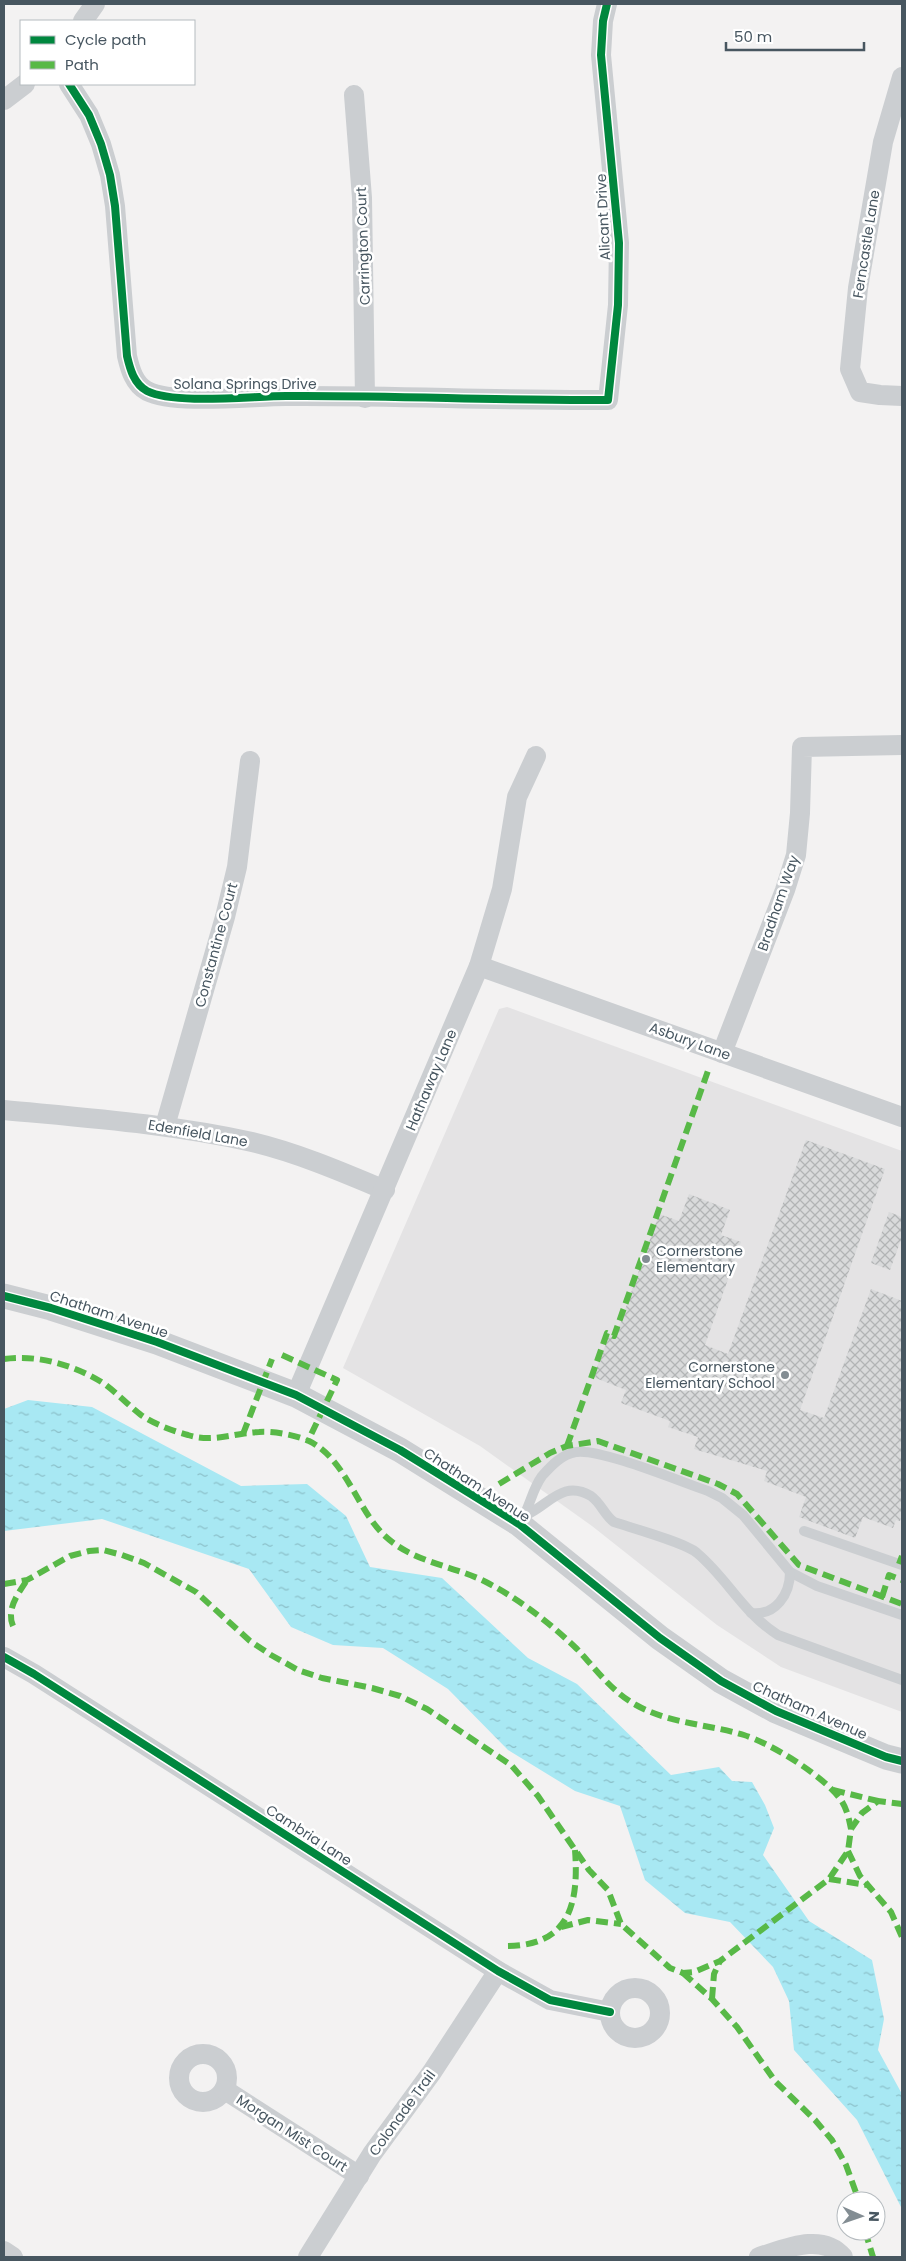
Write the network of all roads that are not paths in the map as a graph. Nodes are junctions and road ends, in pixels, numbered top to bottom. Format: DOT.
graph roads {
  1 [pos="95,4"];
  2 [pos="607,4"];
  3 [pos="84,20"];
  4 [pos="902,77"];
  5 [pos="24,85"];
  6 [pos="70,85"];
  7 [pos="354,95"];
  8 [pos="4,100"];
  9 [pos="902,396"];
  10 [pos="365,398"];
  11 [pos="579,400"];
  12 [pos="902,745"];
  13 [pos="536,756"];
  14 [pos="250,761"];
  15 [pos="479,966"];
  16 [pos="722,1053"];
  17 [pos="4,1110"];
  18 [pos="902,1117"];
  19 [pos="166,1126"];
  20 [pos="385,1190"];
  21 [pos="4,1296"];
  22 [pos="296,1395"];
  23 [pos="522,1520"];
  24 [pos="804,1531"];
  25 [pos="902,1565"];
  26 [pos="790,1572"];
  27 [pos="751,1613"];
  28 [pos="902,1615"];
  29 [pos="4,1658"];
  30 [pos="902,1680"];
  31 [pos="902,1761"];
  32 [pos="498,1970"];
  33 [pos="610,2012"];
  34 [pos="225,2090"];
  35 [pos="359,2176"];
  36 [pos="4,2251"];
  37 [pos="835,2252"];
  38 [pos="13,2257"];
  39 [pos="308,2257"];
  40 [pos="759,2257"];
  1 -- 3 [label="street"];
  2 -- 11 [label="street, Alicant Drive"];
  4 -- 9 [label="street, Ferncastle Lane"];
  5 -- 8 [label="street"];
  6 -- 10 [label="street, Solana Springs Drive"];
  7 -- 10 [label="street, Carrington Court"];
  10 -- 11 [label="street, Solana Springs Drive"];
  12 -- 16 [label="street, Bradham Way"];
  13 -- 15 [label="street, Hathaway Lane"];
  14 -- 19 [label="street, Constantine Court"];
  15 -- 16 [label="street, Asbury Lane"];
  15 -- 20 [label="street, Hathaway Lane"];
  16 -- 18 [label="street, Asbury Lane"];
  17 -- 19 [label="street, Edenfield Lane"];
  19 -- 20 [label="street, Edenfield Lane"];
  20 -- 22 [label="street, Hathaway Lane"];
  21 -- 22 [label="street, Chatham Avenue"];
  22 -- 23 [label="street, Chatham Avenue"];
  23 -- 26 [label="lane"];
  23 -- 27 [label="lane"];
  23 -- 31 [label="street, Chatham Avenue"];
  24 -- 25 [label="lane"];
  26 -- 27 [label="lane"];
  26 -- 28 [label="lane"];
  27 -- 30 [label="lane"];
  29 -- 32 [label="street, Cambria Lane"];
  32 -- 33 [label="street, Cambria Lane"];
  32 -- 35 [label="street, Colonade Trail"];
  34 -- 35 [label="street, Morgan Mist Court"];
  35 -- 39 [label="street, Colonade Trail"];
  36 -- 38 [label="street"];
  37 -- 40 [label="street"];
}
